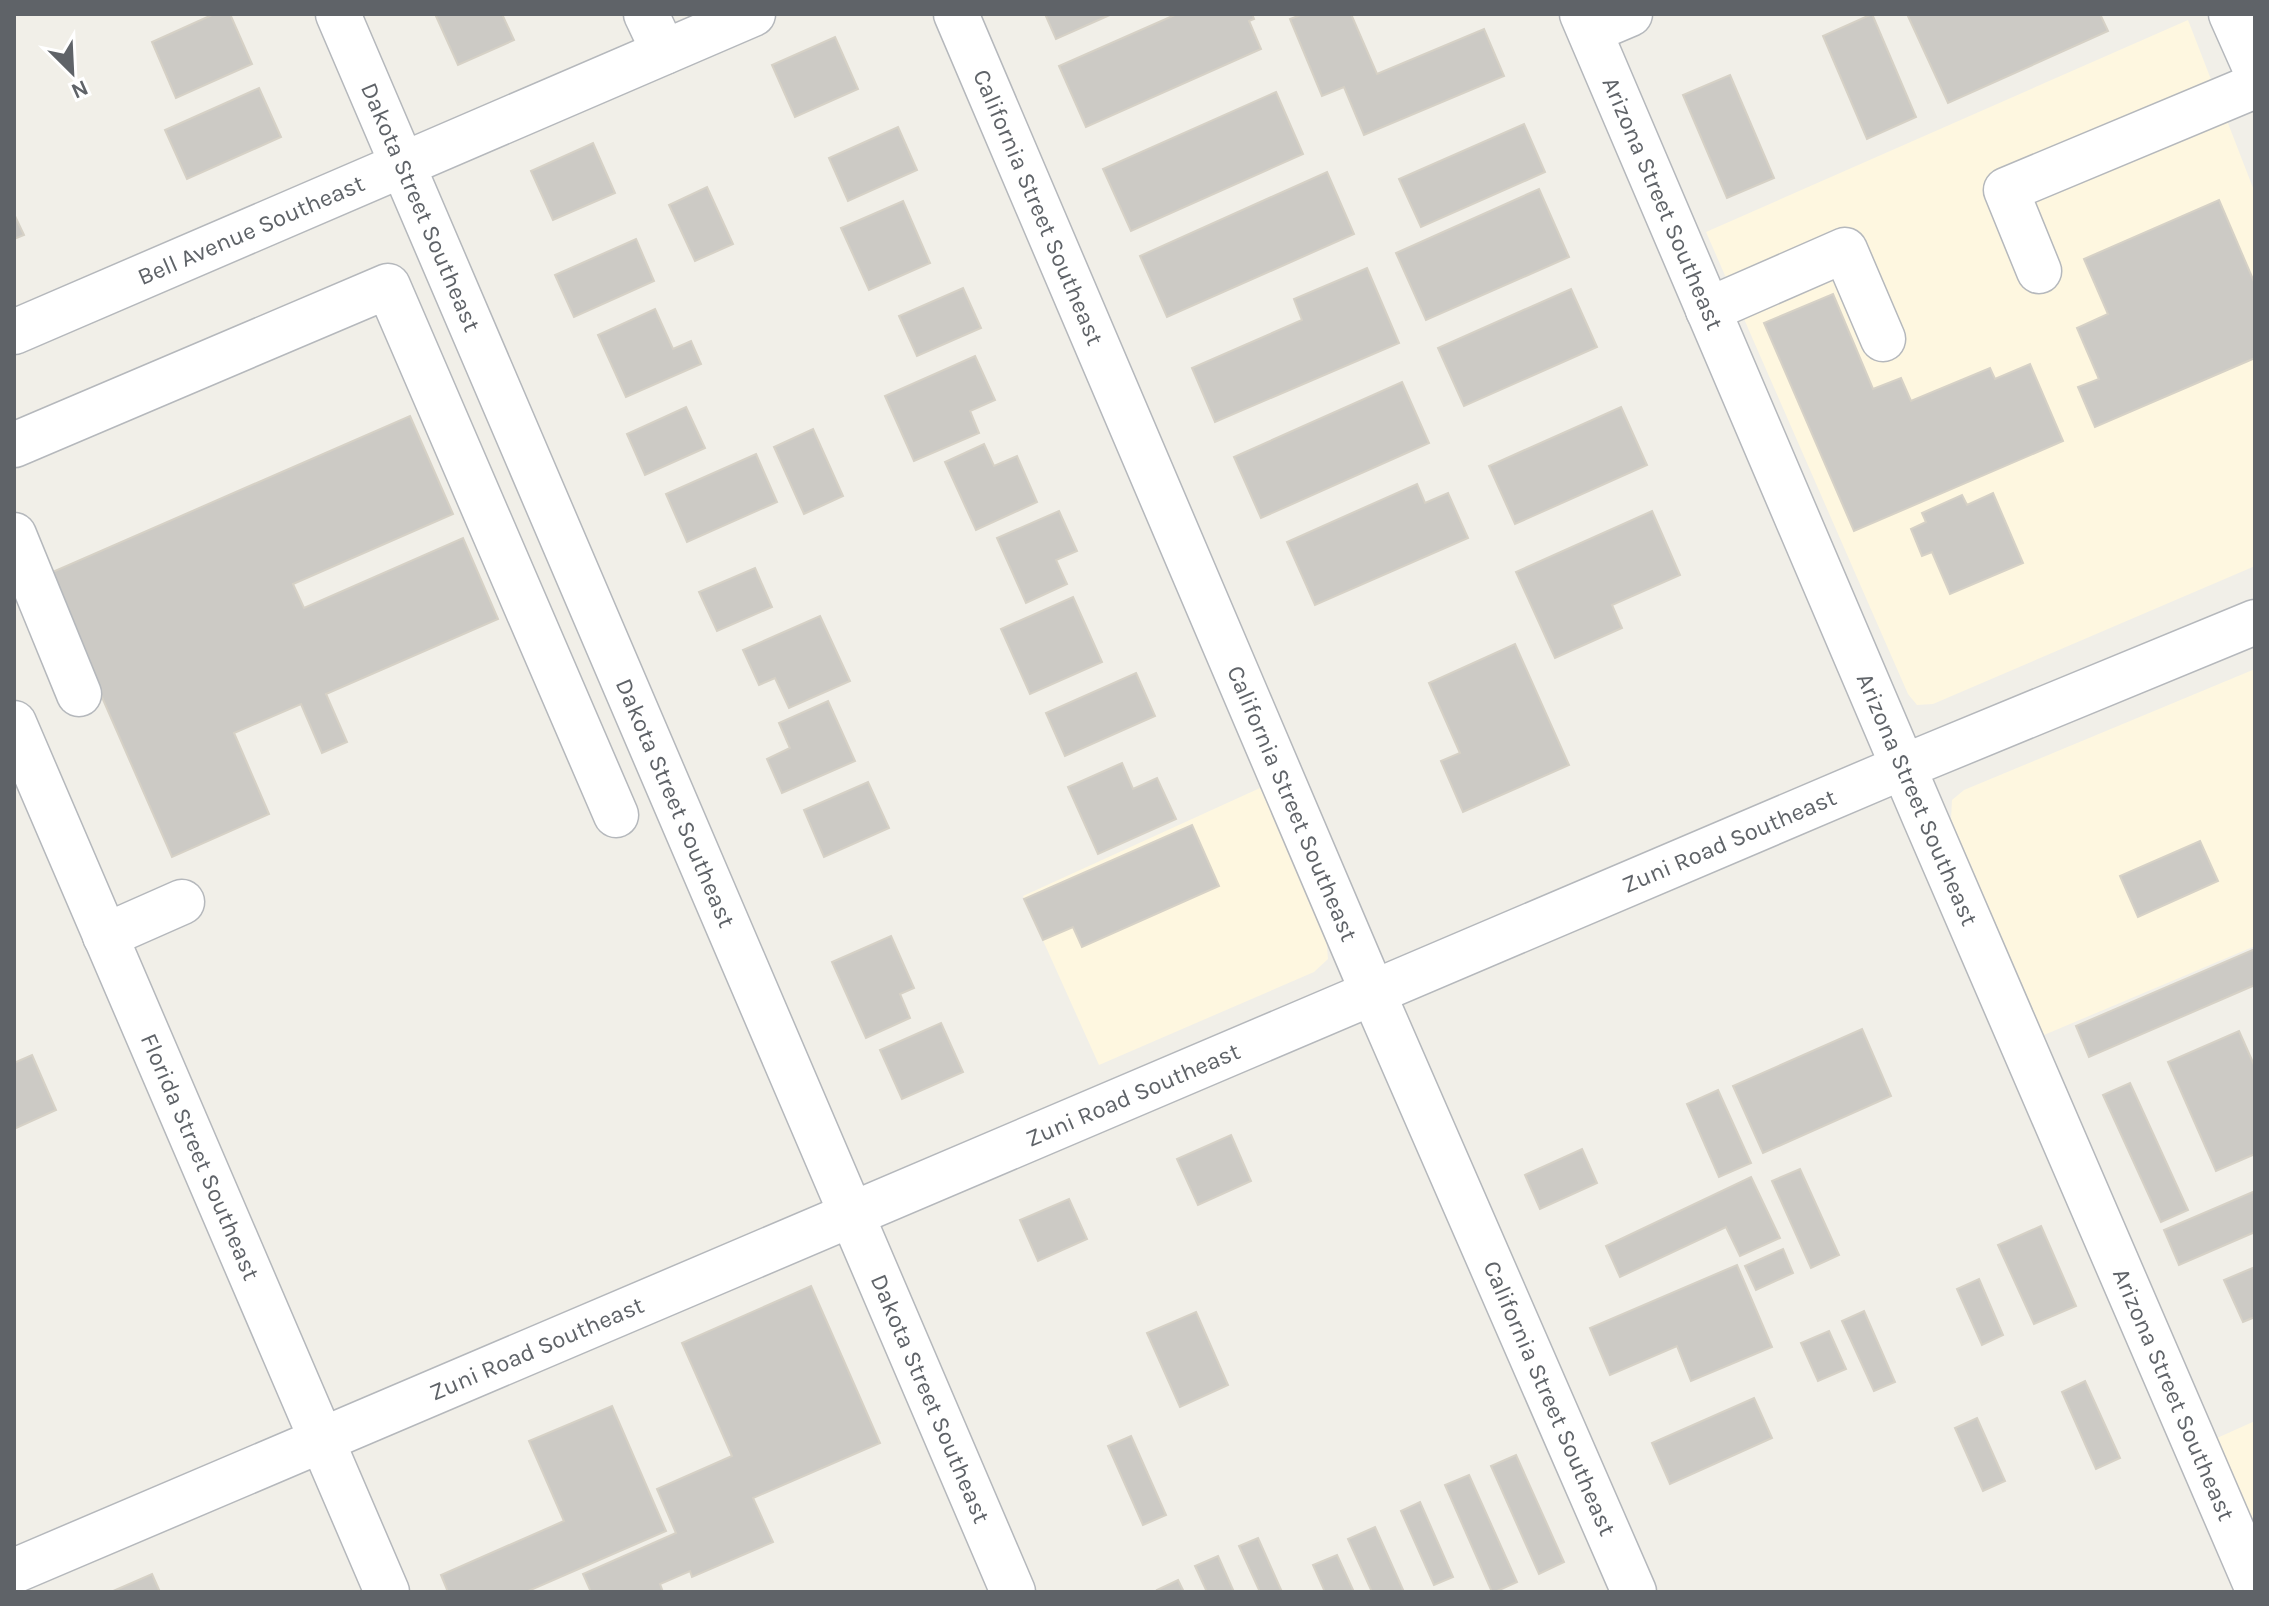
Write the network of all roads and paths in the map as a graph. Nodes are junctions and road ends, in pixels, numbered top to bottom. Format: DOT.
graph roads {
  1 [pos="338,14"];
  2 [pos="753,14"];
  3 [pos="956,14"];
  4 [pos="1630,14"];
  5 [pos="2231,14"];
  6 [pos="1586,23"];
  7 [pos="655,33"];
  8 [pos="2255,68"];
  9 [pos="2255,86"];
  10 [pos="403,164"];
  11 [pos="2039,271"];
  12 [pos="1708,310"];
  13 [pos="14,332"];
  14 [pos="1883,339"];
  15 [pos="14,445"];
  16 [pos="14,535"];
  17 [pos="2255,622"];
  18 [pos="79,694"];
  19 [pos="14,723"];
  20 [pos="1903,767"];
  21 [pos="616,815"];
  22 [pos="182,902"];
  23 [pos="105,936"];
  24 [pos="1373,993"];
  25 [pos="852,1215"];
  26 [pos="323,1440"];
  27 [pos="14,1571"];
  28 [pos="2255,1583"];
  29 [pos="387,1592"];
  30 [pos="1013,1592"];
  31 [pos="1634,1592"];
  1 -- 10 [label="street, Dakota Street Southeast"];
  2 -- 7 [label="street, Bell Avenue Southeast"];
  3 -- 24 [label="street, California Street Southeast"];
  4 -- 6 [label="street"];
  5 -- 8 [label="street"];
  6 -- 12 [label="street, Arizona Street Southeast"];
  7 -- 10 [label="street, Bell Avenue Southeast"];
  9 -- 11 [label="street"];
  10 -- 13 [label="street, Bell Avenue Southeast"];
  10 -- 25 [label="street, Dakota Street Southeast"];
  12 -- 14 [label="street"];
  12 -- 20 [label="street, Arizona Street Southeast"];
  15 -- 21 [label="street"];
  16 -- 18 [label="street"];
  17 -- 20 [label="street, Zuni Road Southeast"];
  19 -- 23 [label="street, Florida Street Southeast"];
  20 -- 24 [label="street, Zuni Road Southeast"];
  20 -- 28 [label="street, Arizona Street Southeast"];
  22 -- 23 [label="street"];
  23 -- 26 [label="street, Florida Street Southeast"];
  24 -- 25 [label="street, Zuni Road Southeast"];
  24 -- 31 [label="street, California Street Southeast"];
  25 -- 26 [label="street, Zuni Road Southeast"];
  25 -- 30 [label="street, Dakota Street Southeast"];
  26 -- 27 [label="street, Zuni Road Southeast"];
  26 -- 29 [label="street, Florida Street Southeast"];
}
